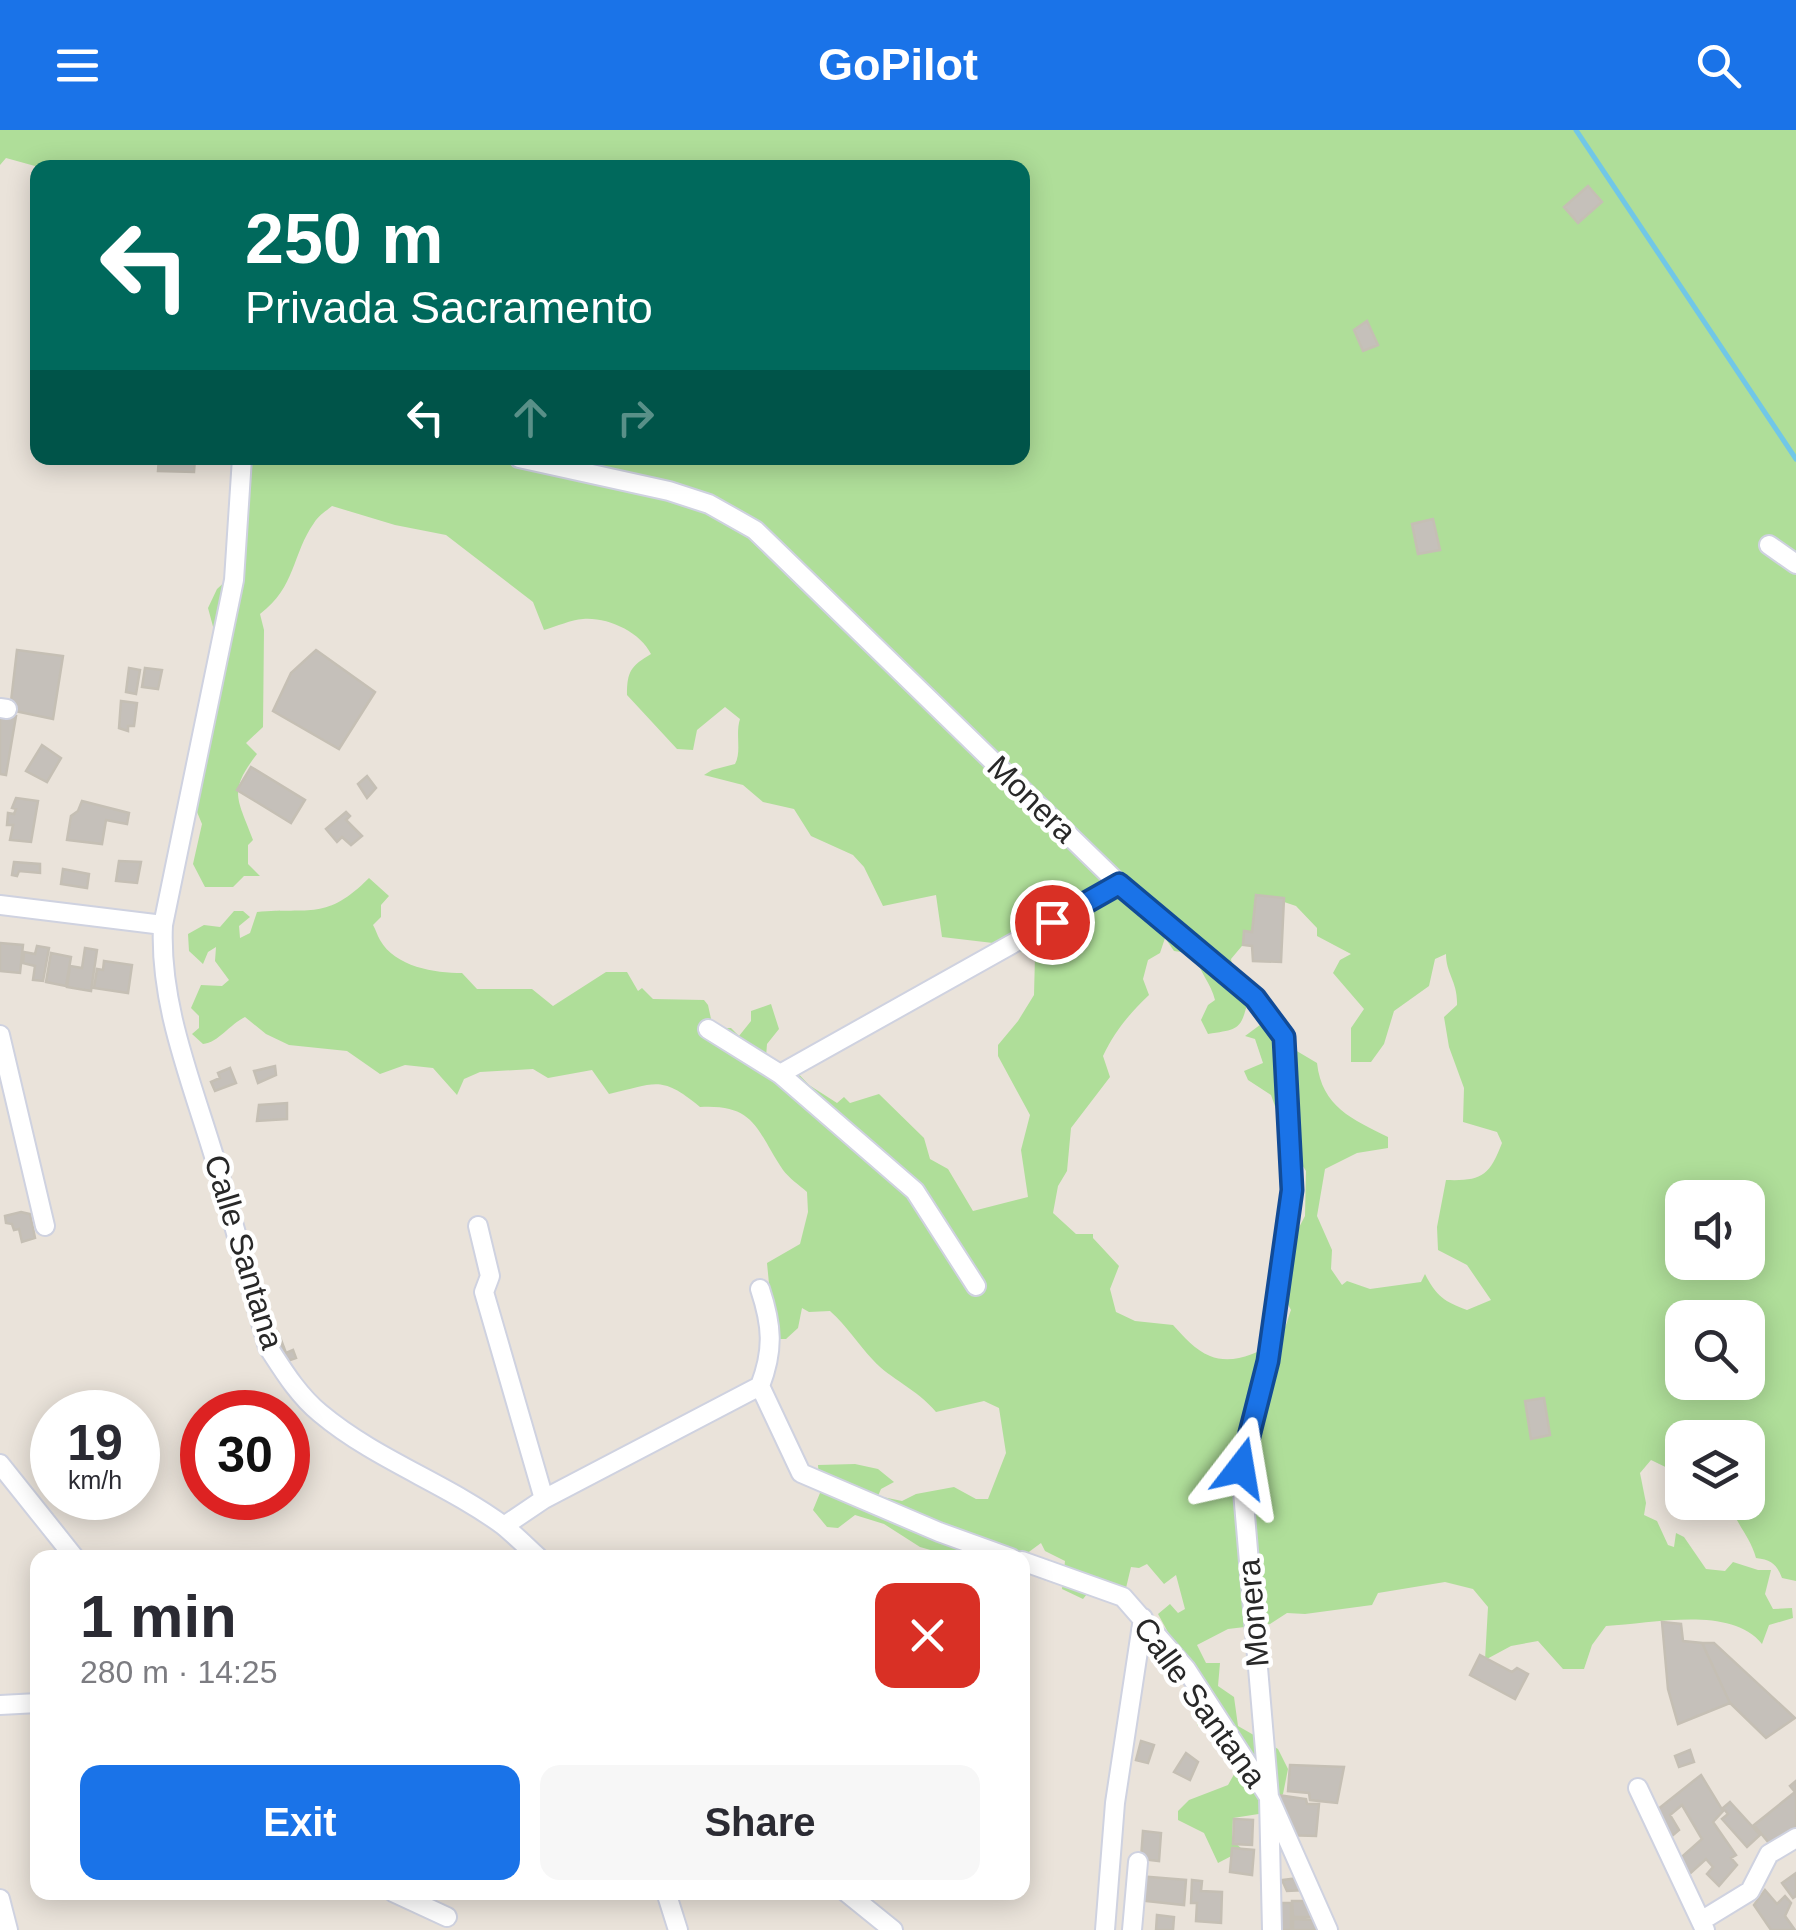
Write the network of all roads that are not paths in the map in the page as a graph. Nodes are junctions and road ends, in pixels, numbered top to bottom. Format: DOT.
graph roads {
  1 [pos="242,465"];
  2 [pos="551,465"];
  3 [pos="1769,544"];
  4 [pos="1796,564"];
  5 [pos="1119,884"];
  6 [pos="0,906"];
  7 [pos="164,924"];
  8 [pos="708,1029"];
  9 [pos="0,1035"];
  10 [pos="780,1074"];
  11 [pos="45,1226"];
  12 [pos="478,1226"];
  13 [pos="976,1286"];
  14 [pos="760,1289"];
  15 [pos="760,1386"];
  16 [pos="0,1464"];
  17 [pos="544,1499"];
  18 [pos="504,1526"];
  19 [pos="69,1550"];
  20 [pos="530,1550"];
  21 [pos="990,1550"];
  22 [pos="1030,1565"];
  23 [pos="1143,1618"];
  24 [pos="0,1705"];
  25 [pos="30,1708"];
  26 [pos="1638,1788"];
  27 [pos="1268,1797"];
  28 [pos="1796,1838"];
  29 [pos="1138,1862"];
  30 [pos="0,1899"];
  31 [pos="410,1900"];
  32 [pos="669,1900"];
  33 [pos="856,1900"];
  34 [pos="447,1917"];
  35 [pos="1703,1925"];
  36 [pos="8,1930"];
  37 [pos="678,1930"];
  38 [pos="893,1930"];
  39 [pos="1104,1930"];
  40 [pos="1132,1930"];
  41 [pos="1272,1930"];
  42 [pos="1328,1930"];
  1 -- 7 [label="street, Calle Santana"];
  2 -- 5 [label="street, Monera"];
  3 -- 4 [label="street"];
  5 -- 10 [label="street"];
  5 -- 27 [label="street, Monera"];
  6 -- 7 [label="street"];
  7 -- 18 [label="street, Calle Santana"];
  8 -- 10 [label="street"];
  9 -- 11 [label="street"];
  10 -- 13 [label="street"];
  12 -- 17 [label="street"];
  14 -- 15 [label="street"];
  15 -- 17 [label="street"];
  15 -- 21 [label="street"];
  16 -- 19 [label="street"];
  17 -- 18 [label="street"];
  18 -- 20 [label="street, Calle Santana"];
  22 -- 23 [label="street, Calle Santana"];
  23 -- 27 [label="street, Calle Santana"];
  23 -- 39 [label="street"];
  24 -- 25 [label="street"];
  26 -- 35 [label="street"];
  27 -- 41 [label="street, Monera"];
  27 -- 42 [label="street"];
  28 -- 35 [label="street"];
  29 -- 40 [label="street"];
  30 -- 36 [label="street"];
  31 -- 34 [label="street"];
  32 -- 37 [label="street"];
  33 -- 38 [label="street"];
}
